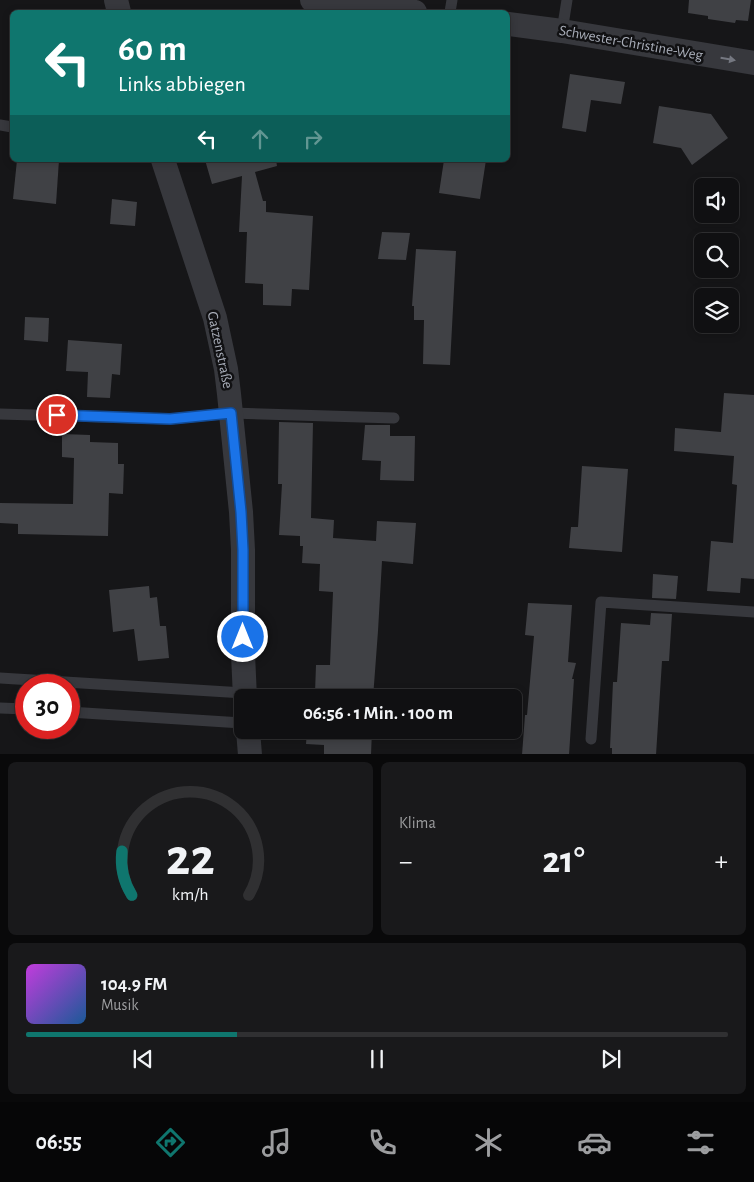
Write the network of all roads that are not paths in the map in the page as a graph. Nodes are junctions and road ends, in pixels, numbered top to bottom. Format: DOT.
graph roads {
  1 [pos="312,0"];
  2 [pos="567,0"];
  3 [pos="385,4"];
  4 [pos="408,10"];
  5 [pos="510,24"];
  6 [pos="562,31"];
  7 [pos="754,63"];
  8 [pos="163,162"];
  9 [pos="231,413"];
  10 [pos="0,414"];
  11 [pos="394,418"];
  12 [pos="754,612"];
  13 [pos="0,678"];
  14 [pos="245,689"];
  15 [pos="234,694"];
  16 [pos="0,708"];
  17 [pos="15,709"];
  18 [pos="80,713"];
  19 [pos="234,722"];
  20 [pos="249,739"];
  21 [pos="591,739"];
  22 [pos="250,754"];
  1 -- 3 [label="street"];
  2 -- 6 [label="lane"];
  3 -- 4 [label="street"];
  5 -- 6 [label="street, Schwester-Christine-Weg"];
  6 -- 7 [label="street, Schwester-Christine-Weg, one-way"];
  8 -- 9 [label="street, Gatzenstraße"];
  9 -- 10 [label="lane"];
  9 -- 11 [label="lane"];
  9 -- 14 [label="street, Gatzenstraße"];
  12 -- 21 [label="lane"];
  13 -- 15 [label="lane"];
  16 -- 17 [label="lane"];
  18 -- 19 [label="lane"];
  20 -- 22 [label="street"];
}
